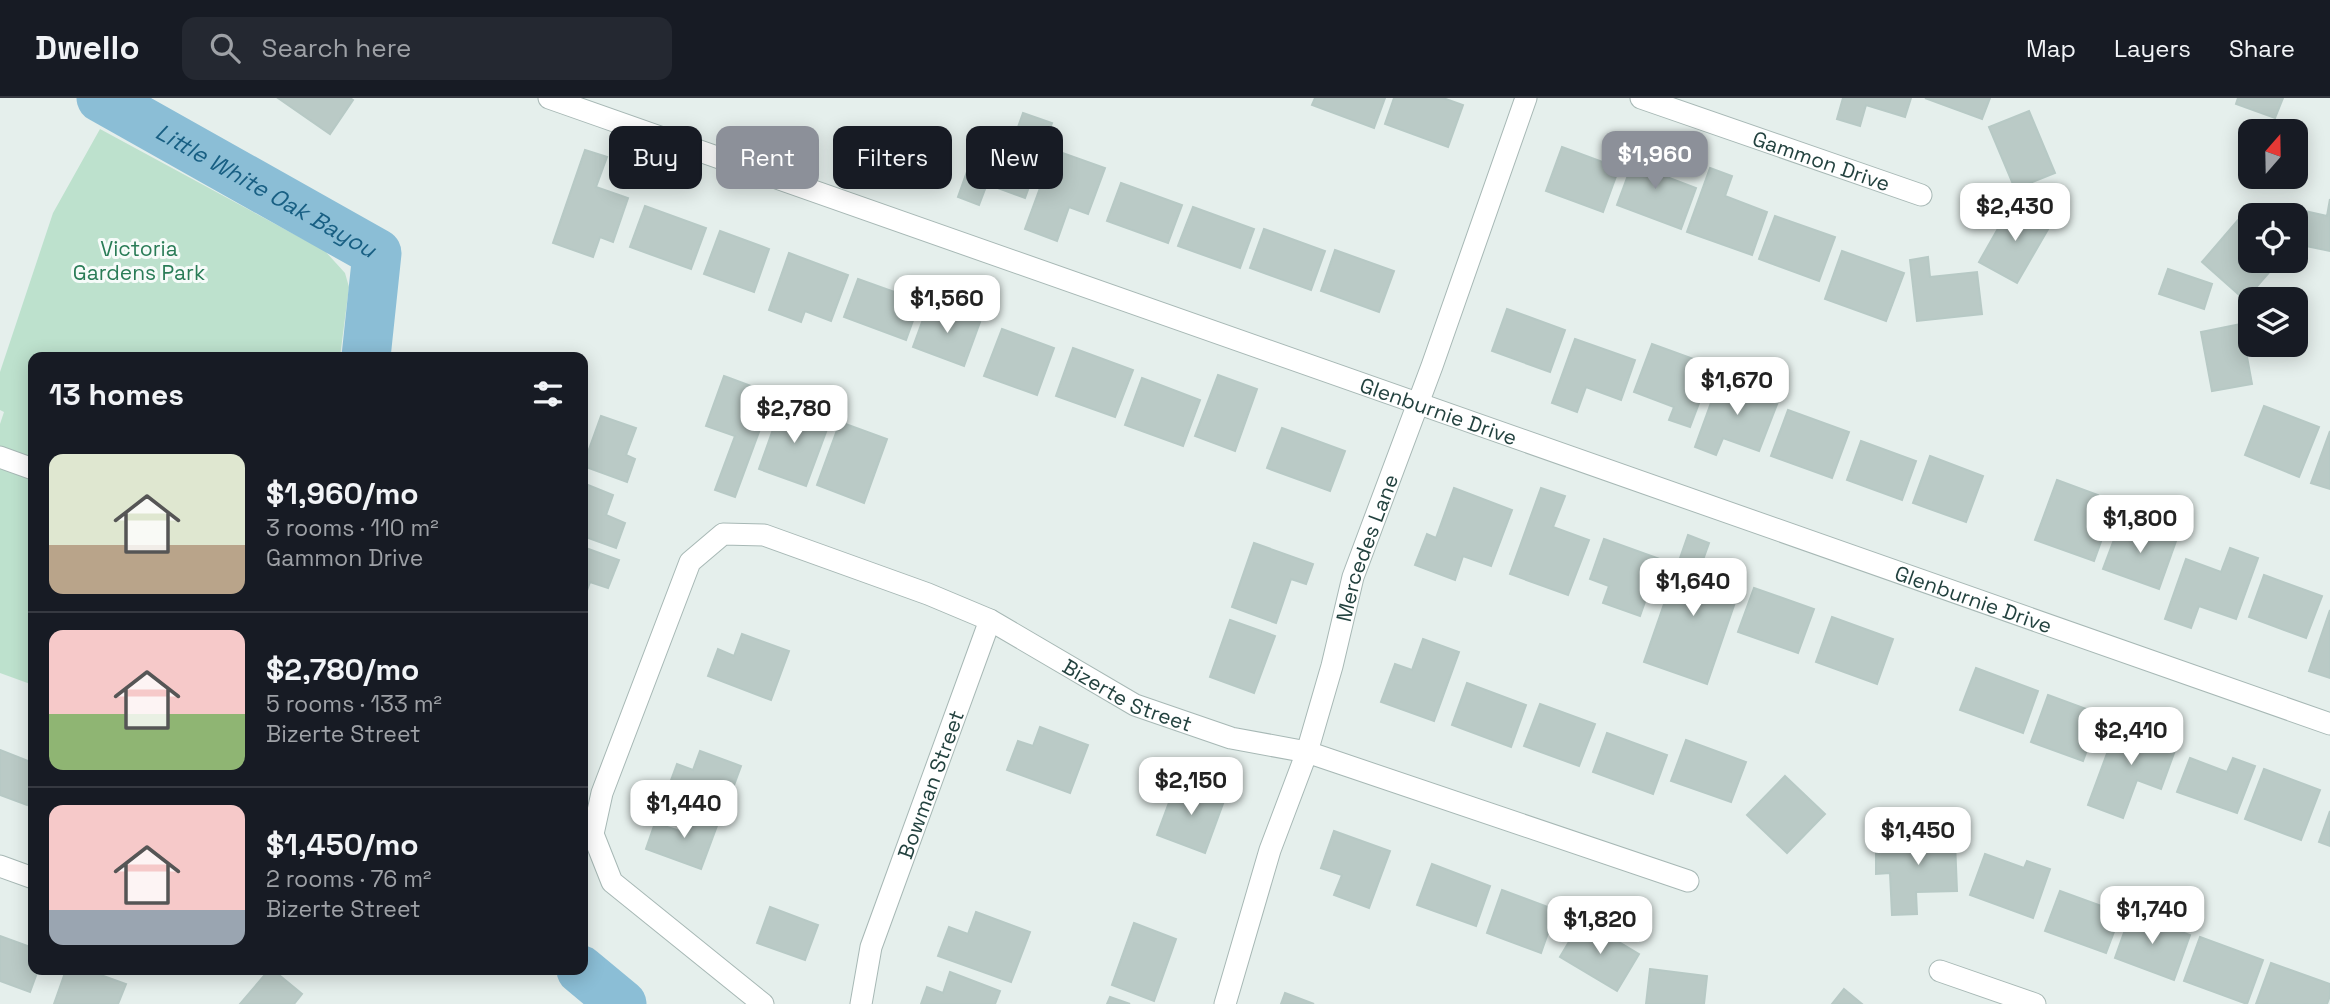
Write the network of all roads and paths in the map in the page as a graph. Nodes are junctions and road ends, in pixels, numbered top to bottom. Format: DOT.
graph roads {
  1 [pos="550,98"];
  2 [pos="1526,98"];
  3 [pos="1641,98"];
  4 [pos="1920,195"];
  5 [pos="1419,402"];
  6 [pos="0,457"];
  7 [pos="28,467"];
  8 [pos="990,620"];
  9 [pos="2330,724"];
  10 [pos="1307,752"];
  11 [pos="0,866"];
  12 [pos="28,876"];
  13 [pos="1688,881"];
  14 [pos="1940,971"];
  15 [pos="763,1004"];
  16 [pos="861,1004"];
  17 [pos="1225,1004"];
  18 [pos="2035,1004"];
  1 -- 5 [label="street, Glenburnie Drive"];
  2 -- 5 [label="street, Mercedes Lane"];
  3 -- 4 [label="street, Gammon Drive"];
  5 -- 9 [label="street, Glenburnie Drive"];
  5 -- 10 [label="street, Mercedes Lane"];
  6 -- 7 [label="street"];
  8 -- 10 [label="street, Bizerte Street"];
  8 -- 15 [label="street, Bizerte Street"];
  8 -- 16 [label="street, Bowman Street"];
  10 -- 13 [label="street, Bizerte Street"];
  10 -- 17 [label="street, Mercedes Lane"];
  11 -- 12 [label="street"];
  14 -- 18 [label="street"];
}
